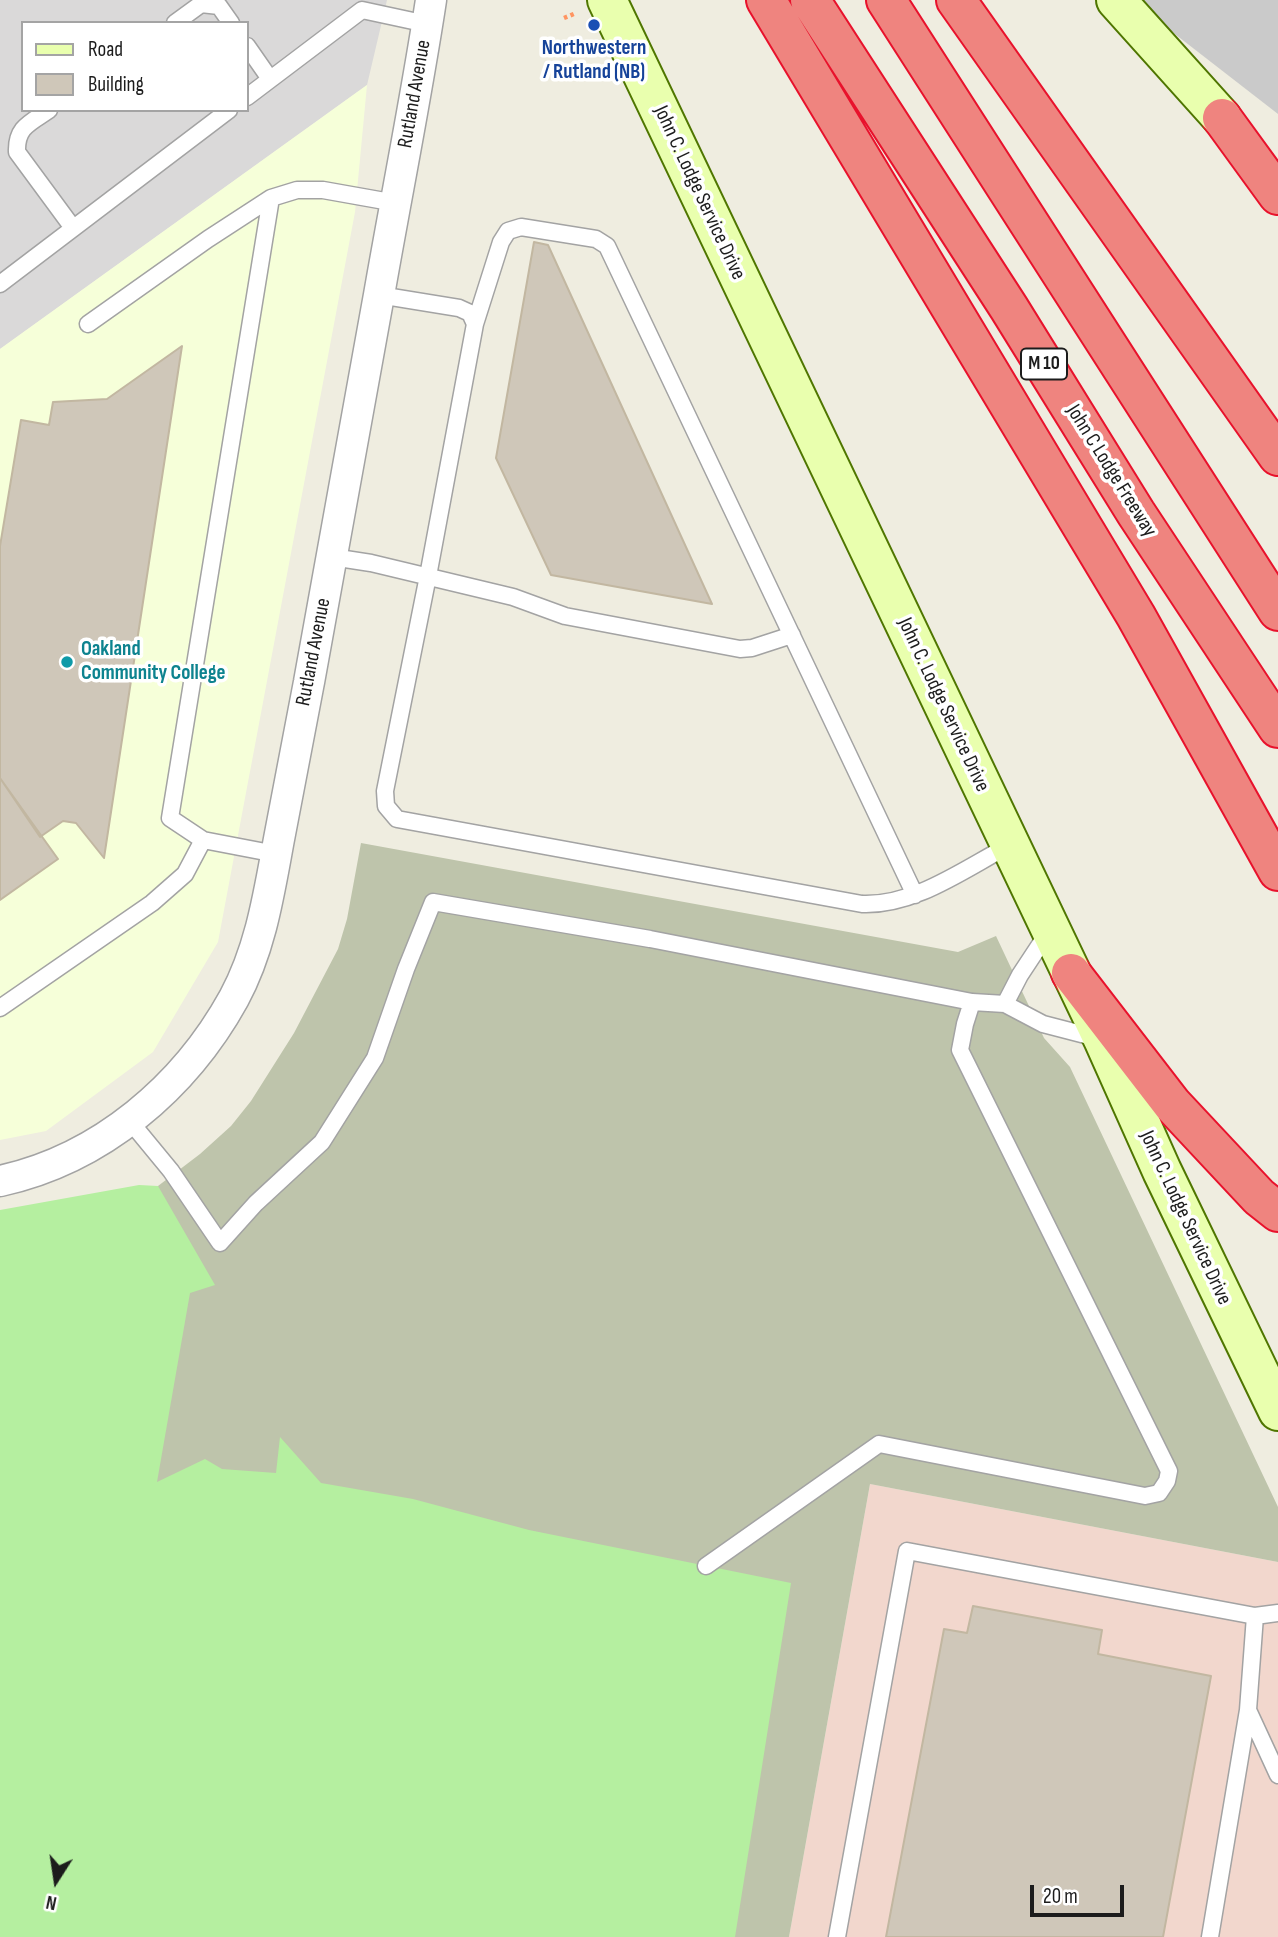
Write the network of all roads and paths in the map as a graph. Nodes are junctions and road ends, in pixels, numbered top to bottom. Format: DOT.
graph roads {
  1 [pos="607,0"];
  2 [pos="766,0"];
  3 [pos="810,0"];
  4 [pos="886,0"];
  5 [pos="956,0"];
  6 [pos="1116,0"];
  7 [pos="361,5"];
  8 [pos="429,12"];
  9 [pos="178,21"];
  10 [pos="230,21"];
  11 [pos="248,47"];
  12 [pos="270,79"];
  13 [pos="248,96"];
  14 [pos="46,112"];
  15 [pos="226,112"];
  16 [pos="1222,118"];
  17 [pos="1278,175"];
  18 [pos="1278,195"];
  19 [pos="271,198"];
  20 [pos="396,203"];
  21 [pos="73,228"];
  22 [pos="0,284"];
  23 [pos="379,295"];
  24 [pos="88,324"];
  25 [pos="475,324"];
  26 [pos="1278,456"];
  27 [pos="332,557"];
  28 [pos="428,576"];
  29 [pos="1278,611"];
  30 [pos="793,635"];
  31 [pos="1278,727"];
  32 [pos="203,840"];
  33 [pos="1010,845"];
  34 [pos="276,854"];
  35 [pos="1278,871"];
  36 [pos="915,895"];
  37 [pos="1049,931"];
  38 [pos="1070,973"];
  39 [pos="972,1002"];
  40 [pos="1005,1004"];
  41 [pos="0,1008"];
  42 [pos="1103,1039"];
  43 [pos="129,1119"];
  44 [pos="0,1181"];
  45 [pos="1278,1212"];
  46 [pos="1278,1411"];
  47 [pos="706,1566"];
  48 [pos="1278,1613"];
  49 [pos="1255,1616"];
  50 [pos="1248,1710"];
  51 [pos="1278,1775"];
  52 [pos="838,1937"];
  53 [pos="1210,1937"];
  1 -- 33 [label="main road, John C. Lodge Service Drive"];
  2 -- 35 [label="highway"];
  3 -- 31 [label="highway, John C Lodge Freeway / M 10"];
  4 -- 29 [label="highway"];
  5 -- 26 [label="highway"];
  6 -- 16 [label="main road"];
  7 -- 8 [label="lane"];
  7 -- 12 [label="lane"];
  8 -- 20 [label="street, Rutland Avenue"];
  9 -- 10 [label="lane"];
  11 -- 12 [label="lane"];
  12 -- 13 [label="lane"];
  14 -- 21 [label="lane"];
  15 -- 21 [label="lane"];
  16 -- 17 [label="highway"];
  16 -- 18 [label="highway"];
  19 -- 20 [label="lane"];
  19 -- 24 [label="lane"];
  19 -- 32 [label="lane"];
  20 -- 23 [label="street, Rutland Avenue"];
  21 -- 22 [label="lane"];
  23 -- 25 [label="lane"];
  23 -- 27 [label="street, Rutland Avenue"];
  25 -- 28 [label="lane"];
  25 -- 30 [label="lane"];
  27 -- 28 [label="lane"];
  27 -- 34 [label="street, Rutland Avenue"];
  28 -- 30 [label="lane"];
  28 -- 36 [label="lane"];
  30 -- 36 [label="lane"];
  32 -- 34 [label="lane"];
  32 -- 41 [label="lane"];
  33 -- 36 [label="lane"];
  33 -- 37 [label="main road, John C. Lodge Service Drive"];
  34 -- 43 [label="street, Rutland Avenue"];
  37 -- 38 [label="main road, John C. Lodge Service Drive"];
  37 -- 40 [label="lane"];
  38 -- 42 [label="main road, John C. Lodge Service Drive"];
  38 -- 45 [label="highway"];
  39 -- 40 [label="lane"];
  39 -- 43 [label="lane"];
  39 -- 47 [label="lane"];
  40 -- 42 [label="lane"];
  42 -- 46 [label="main road, John C. Lodge Service Drive"];
  43 -- 44 [label="street, Rutland Avenue"];
  48 -- 49 [label="lane"];
  49 -- 50 [label="lane"];
  49 -- 52 [label="lane"];
  50 -- 51 [label="lane"];
  50 -- 53 [label="lane"];
}
